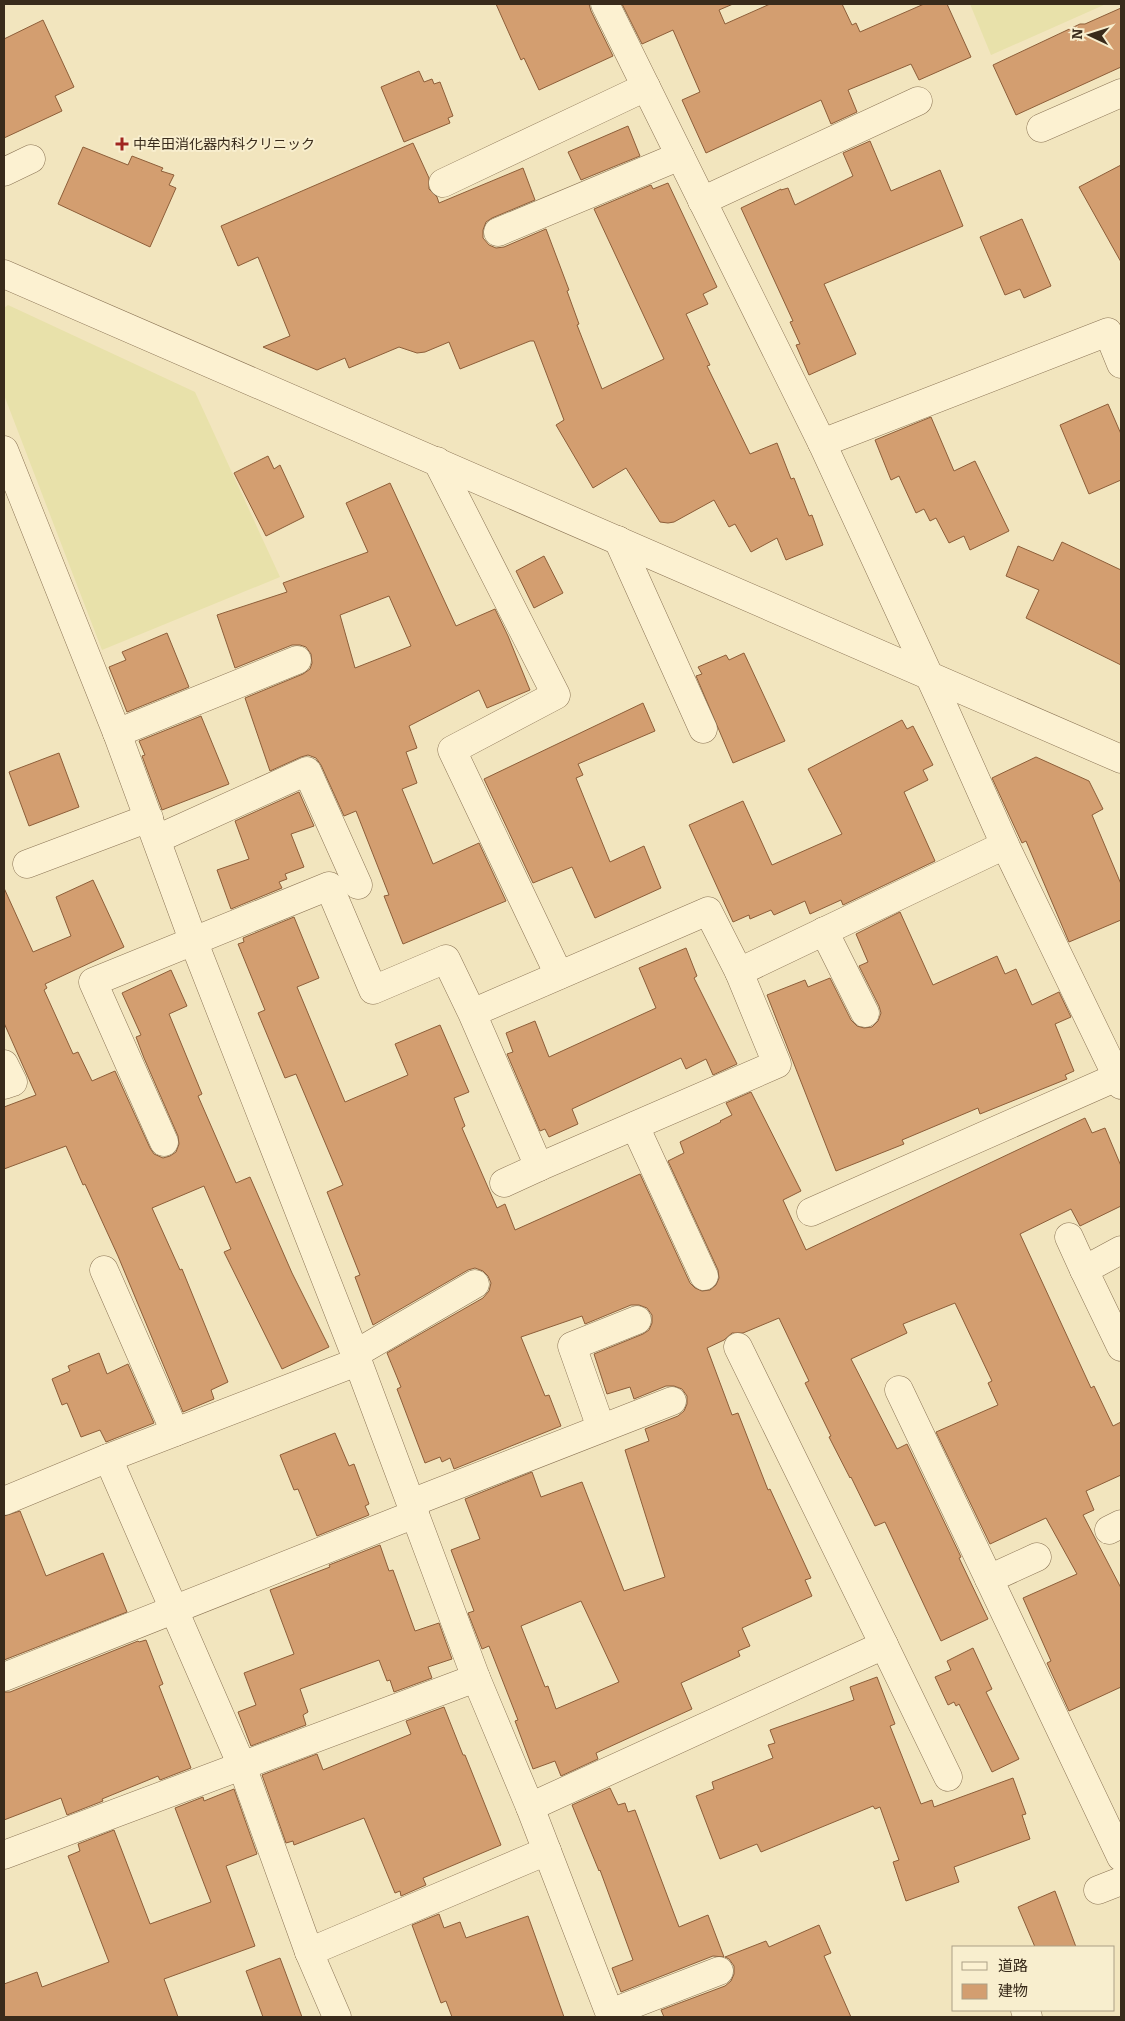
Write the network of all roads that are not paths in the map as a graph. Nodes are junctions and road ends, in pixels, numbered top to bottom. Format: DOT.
graph roads {
  1 [pos="605,4"];
  2 [pos="646,87"];
  3 [pos="1121,93"];
  4 [pos="918,101"];
  5 [pos="1041,128"];
  6 [pos="680,156"];
  7 [pos="31,159"];
  8 [pos="4,172"];
  9 [pos="442,183"];
  10 [pos="702,201"];
  11 [pos="498,232"];
  12 [pos="4,274"];
  13 [pos="1121,364"];
  14 [pos="822,443"];
  15 [pos="4,450"];
  16 [pos="437,461"];
  17 [pos="618,540"];
  18 [pos="297,660"];
  19 [pos="930,677"];
  20 [pos="703,729"];
  21 [pos="117,733"];
  22 [pos="1121,759"];
  23 [pos="153,829"];
  24 [pos="1005,845"];
  25 [pos="26,864"];
  26 [pos="358,885"];
  27 [pos="824,931"];
  28 [pos="193,940"];
  29 [pos="739,972"];
  30 [pos="559,975"];
  31 [pos="472,1013"];
  32 [pos="864,1013"];
  33 [pos="4,1064"];
  34 [pos="1119,1081"];
  35 [pos="4,1086"];
  36 [pos="635,1126"];
  37 [pos="164,1142"];
  38 [pos="539,1168"];
  39 [pos="504,1183"];
  40 [pos="811,1212"];
  41 [pos="1069,1237"];
  42 [pos="1121,1250"];
  43 [pos="104,1270"];
  44 [pos="1084,1270"];
  45 [pos="704,1276"];
  46 [pos="475,1284"];
  47 [pos="636,1320"];
  48 [pos="738,1347"];
  49 [pos="1121,1347"];
  50 [pos="356,1358"];
  51 [pos="899,1390"];
  52 [pos="672,1401"];
  53 [pos="601,1428"];
  54 [pos="175,1432"];
  55 [pos="108,1458"];
  56 [pos="4,1501"];
  57 [pos="413,1508"];
  58 [pos="1037,1557"];
  59 [pos="989,1579"];
  60 [pos="175,1608"];
  61 [pos="884,1645"];
  62 [pos="4,1677"];
  63 [pos="476,1678"];
  64 [pos="242,1766"];
  65 [pos="948,1776"];
  66 [pos="530,1807"];
  67 [pos="548,1851"];
  68 [pos="4,1856"];
  69 [pos="1121,1857"];
  70 [pos="309,1952"];
  71 [pos="719,1971"];
  72 [pos="611,2015"];
  73 [pos="337,2017"];
  1 -- 2 [label="street"];
  2 -- 6 [label="street"];
  2 -- 9 [label="street"];
  3 -- 5 [label="street"];
  4 -- 10 [label="street"];
  6 -- 10 [label="street"];
  6 -- 11 [label="street"];
  7 -- 8 [label="street"];
  10 -- 14 [label="street"];
  12 -- 16 [label="street"];
  13 -- 14 [label="street"];
  14 -- 19 [label="street"];
  15 -- 21 [label="street"];
  16 -- 17 [label="street"];
  16 -- 30 [label="street"];
  17 -- 19 [label="street"];
  17 -- 20 [label="street"];
  18 -- 21 [label="street"];
  19 -- 22 [label="street"];
  19 -- 24 [label="street"];
  21 -- 23 [label="street"];
  23 -- 25 [label="street"];
  23 -- 26 [label="street"];
  23 -- 28 [label="street"];
  24 -- 27 [label="street"];
  24 -- 34 [label="street"];
  27 -- 29 [label="street"];
  27 -- 32 [label="street"];
  28 -- 31 [label="street"];
  28 -- 37 [label="street"];
  28 -- 50 [label="street"];
  29 -- 30 [label="street"];
  29 -- 36 [label="street"];
  30 -- 31 [label="street"];
  31 -- 38 [label="street"];
  33 -- 35 [label="street"];
  34 -- 40 [label="street"];
  36 -- 38 [label="street"];
  36 -- 45 [label="street"];
  38 -- 39 [label="street"];
  41 -- 44 [label="street"];
  42 -- 44 [label="street"];
  43 -- 54 [label="street"];
  44 -- 49 [label="street"];
  46 -- 50 [label="street"];
  47 -- 53 [label="street"];
  48 -- 61 [label="street"];
  50 -- 54 [label="street"];
  50 -- 57 [label="street"];
  51 -- 59 [label="street"];
  52 -- 53 [label="street"];
  53 -- 57 [label="street"];
  54 -- 55 [label="street"];
  55 -- 56 [label="street"];
  55 -- 60 [label="street"];
  57 -- 60 [label="street"];
  57 -- 63 [label="street"];
  58 -- 59 [label="street"];
  59 -- 69 [label="street"];
  60 -- 62 [label="street"];
  60 -- 64 [label="street"];
  61 -- 65 [label="street"];
  61 -- 66 [label="street"];
  63 -- 64 [label="street"];
  63 -- 66 [label="street"];
  64 -- 68 [label="street"];
  64 -- 70 [label="street"];
  66 -- 67 [label="street"];
  67 -- 70 [label="street"];
  67 -- 72 [label="street"];
  70 -- 73 [label="street"];
  71 -- 72 [label="street"];
}
